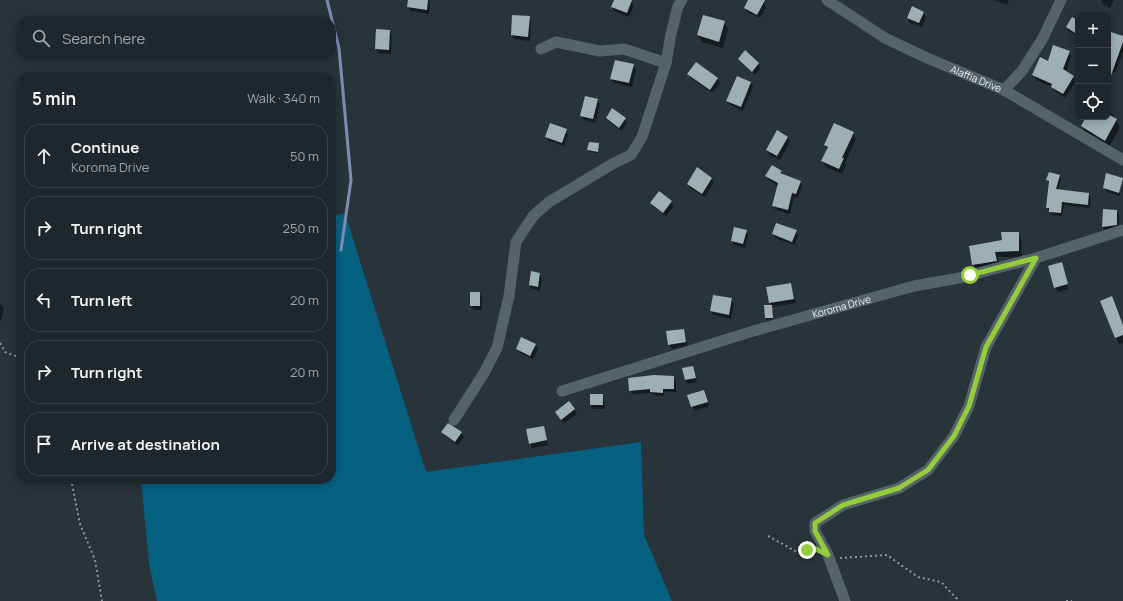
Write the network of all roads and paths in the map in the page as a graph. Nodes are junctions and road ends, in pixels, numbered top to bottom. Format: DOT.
graph roads {
  1 [pos="682,0"];
  2 [pos="827,0"];
  3 [pos="1061,0"];
  4 [pos="540,49"];
  5 [pos="666,63"];
  6 [pos="1004,90"];
  7 [pos="1123,160"];
  8 [pos="1123,230"];
  9 [pos="1036,258"];
  10 [pos="0,343"];
  11 [pos="16,356"];
  12 [pos="562,391"];
  13 [pos="454,420"];
  14 [pos="72,484"];
  15 [pos="768,536"];
  16 [pos="828,555"];
  17 [pos="102,601"];
  18 [pos="845,601"];
  19 [pos="959,601"];
  20 [pos="1066,601"];
  21 [pos="1072,601"];
  1 -- 5 [label="street"];
  2 -- 6 [label="street, Alaffia Drive"];
  3 -- 6 [label="street"];
  4 -- 5 [label="street"];
  5 -- 13 [label="street"];
  6 -- 7 [label="street, Alaffia Drive"];
  8 -- 9 [label="street, Koroma Drive"];
  9 -- 12 [label="street, Koroma Drive"];
  9 -- 16 [label="street"];
  10 -- 11 [label="path"];
  14 -- 17 [label="path"];
  15 -- 16 [label="path"];
  16 -- 18 [label="street"];
  16 -- 19 [label="path"];
  20 -- 21 [label="path"];
}
